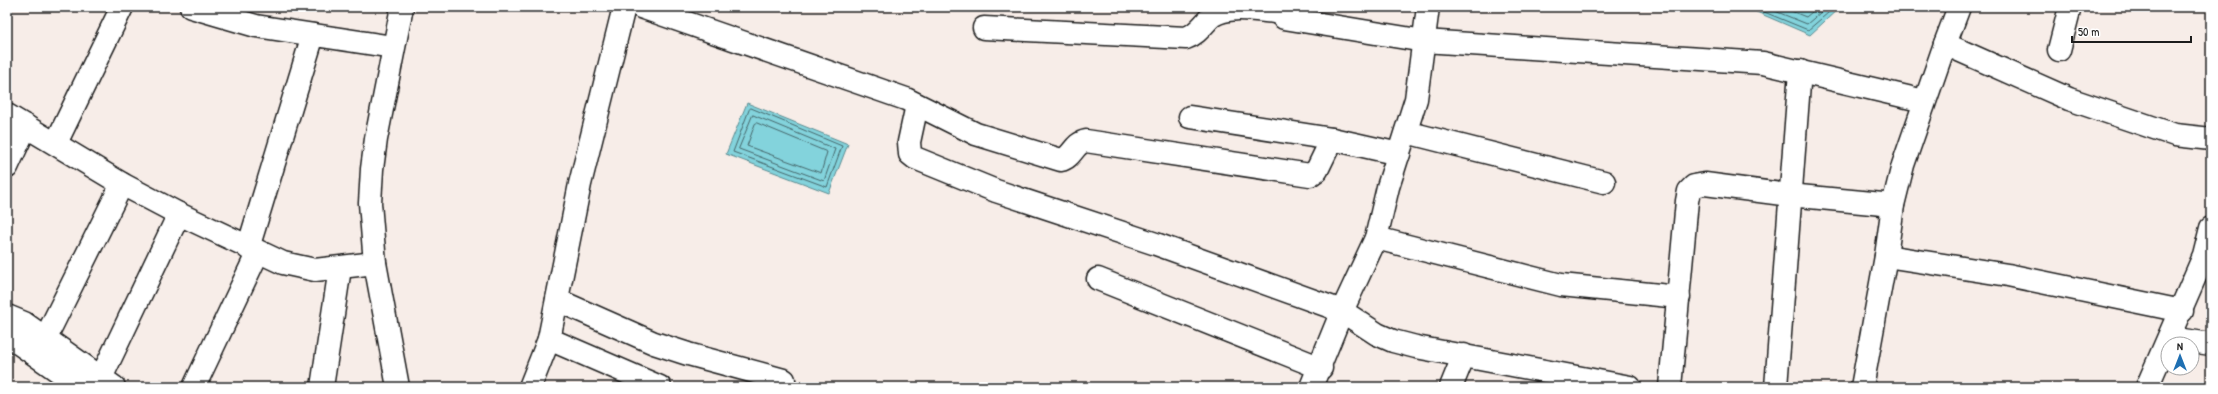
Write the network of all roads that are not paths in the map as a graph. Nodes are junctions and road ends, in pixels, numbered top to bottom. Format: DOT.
graph roads {
  1 [pos="122,7"];
  2 [pos="190,7"];
  3 [pos="402,7"];
  4 [pos="624,7"];
  5 [pos="641,7"];
  6 [pos="1428,7"];
  7 [pos="1959,7"];
  8 [pos="2070,7"];
  9 [pos="1277,10"];
  10 [pos="984,28"];
  11 [pos="313,35"];
  12 [pos="1424,41"];
  13 [pos="1945,44"];
  14 [pos="393,48"];
  15 [pos="2059,50"];
  16 [pos="1800,70"];
  17 [pos="1924,101"];
  18 [pos="917,105"];
  19 [pos="7,115"];
  20 [pos="1190,117"];
  21 [pos="26,126"];
  22 [pos="1406,132"];
  23 [pos="1332,139"];
  24 [pos="2211,139"];
  25 [pos="56,143"];
  26 [pos="1399,154"];
  27 [pos="7,167"];
  28 [pos="1604,182"];
  29 [pos="122,184"];
  30 [pos="1789,195"];
  31 [pos="1893,205"];
  32 [pos="179,214"];
  33 [pos="2211,228"];
  34 [pos="1376,238"];
  35 [pos="253,250"];
  36 [pos="1886,256"];
  37 [pos="375,263"];
  38 [pos="340,268"];
  39 [pos="1098,279"];
  40 [pos="1679,297"];
  41 [pos="557,300"];
  42 [pos="1342,311"];
  43 [pos="2182,311"];
  44 [pos="7,316"];
  45 [pos="7,331"];
  46 [pos="2170,336"];
  47 [pos="549,339"];
  48 [pos="2200,342"];
  49 [pos="2211,344"];
  50 [pos="42,347"];
  51 [pos="1464,355"];
  52 [pos="2160,358"];
  53 [pos="1316,378"];
  54 [pos="784,380"];
  55 [pos="107,382"];
  56 [pos="1602,385"];
  57 [pos="81,387"];
  58 [pos="194,387"];
  59 [pos="322,387"];
  60 [pos="398,387"];
  61 [pos="530,387"];
  62 [pos="660,387"];
  63 [pos="1451,387"];
  64 [pos="1630,387"];
  65 [pos="1670,387"];
  66 [pos="1776,387"];
  67 [pos="1862,387"];
  68 [pos="2147,387"];
  1 -- 25 [label="street"];
  2 -- 11 [label="street"];
  3 -- 14 [label="street"];
  4 -- 41 [label="street"];
  5 -- 18 [label="street"];
  6 -- 12 [label="street"];
  7 -- 13 [label="street"];
  8 -- 15 [label="street"];
  9 -- 10 [label="street"];
  9 -- 12 [label="street"];
  11 -- 14 [label="street"];
  11 -- 35 [label="street"];
  12 -- 16 [label="street"];
  12 -- 22 [label="street"];
  13 -- 17 [label="street"];
  13 -- 24 [label="street"];
  14 -- 37 [label="street"];
  16 -- 17 [label="street"];
  16 -- 30 [label="street"];
  17 -- 31 [label="street"];
  18 -- 23 [label="street"];
  18 -- 42 [label="street"];
  19 -- 21 [label="street"];
  20 -- 23 [label="street"];
  21 -- 25 [label="street"];
  21 -- 27 [label="street"];
  22 -- 26 [label="street"];
  22 -- 28 [label="street"];
  23 -- 26 [label="street"];
  25 -- 29 [label="street"];
  26 -- 34 [label="street"];
  29 -- 32 [label="street"];
  29 -- 50 [label="street"];
  30 -- 31 [label="street"];
  30 -- 40 [label="street"];
  30 -- 66 [label="street"];
  31 -- 36 [label="street"];
  32 -- 35 [label="street"];
  32 -- 55 [label="street"];
  33 -- 43 [label="street"];
  34 -- 40 [label="street"];
  34 -- 42 [label="street"];
  35 -- 38 [label="street"];
  35 -- 58 [label="street"];
  36 -- 43 [label="street"];
  36 -- 67 [label="street"];
  37 -- 38 [label="street"];
  37 -- 60 [label="street"];
  38 -- 59 [label="street"];
  39 -- 53 [label="street"];
  40 -- 65 [label="street"];
  41 -- 47 [label="street"];
  41 -- 54 [label="street"];
  42 -- 51 [label="street"];
  42 -- 53 [label="street"];
  43 -- 46 [label="street"];
  44 -- 50 [label="street"];
  45 -- 50 [label="street"];
  47 -- 61 [label="street"];
  47 -- 62 [label="street"];
  48 -- 49 [label="street"];
  50 -- 55 [label="street"];
  50 -- 57 [label="street"];
  51 -- 56 [label="street"];
  51 -- 63 [label="street"];
  52 -- 68 [label="street"];
  56 -- 64 [label="street"];
}
